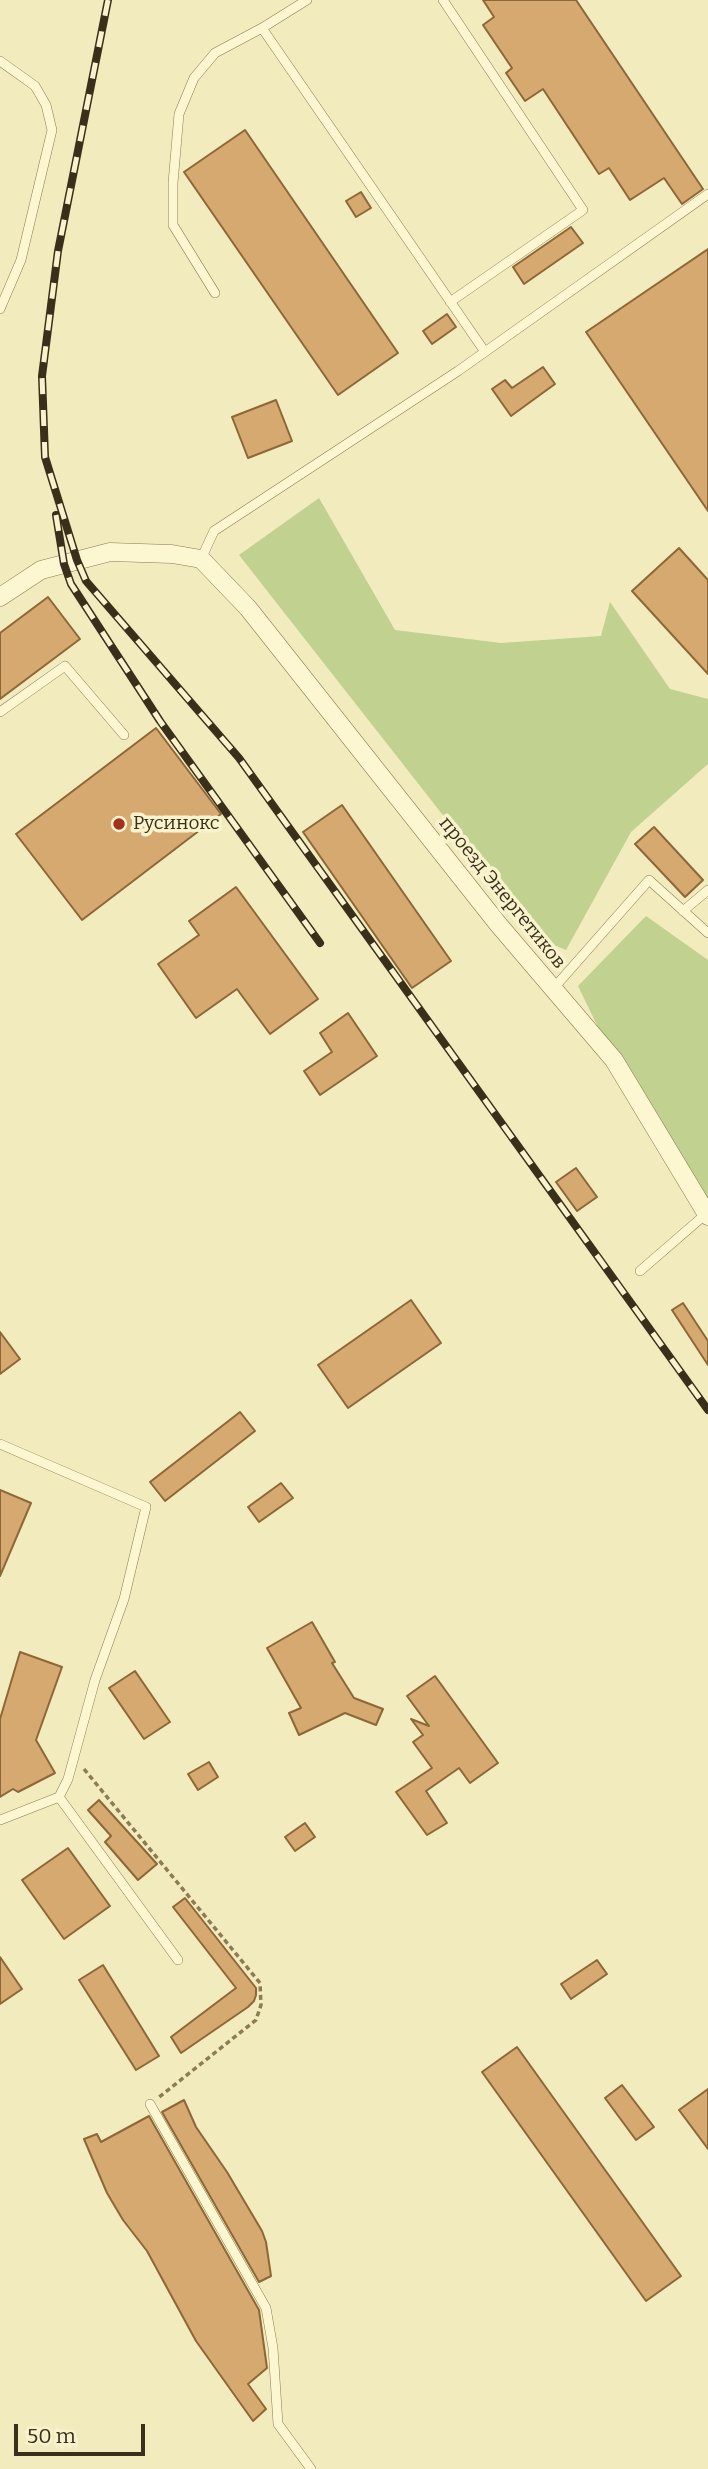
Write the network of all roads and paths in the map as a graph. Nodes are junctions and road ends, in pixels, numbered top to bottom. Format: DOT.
graph roads {
  1 [pos="307,0"];
  2 [pos="443,0"];
  3 [pos="262,28"];
  4 [pos="0,61"];
  5 [pos="708,194"];
  6 [pos="215,293"];
  7 [pos="450,302"];
  8 [pos="0,309"];
  9 [pos="485,352"];
  10 [pos="201,559"];
  11 [pos="0,597"];
  12 [pos="0,712"];
  13 [pos="124,735"];
  14 [pos="708,890"];
  15 [pos="683,911"];
  16 [pos="708,933"];
  17 [pos="553,989"];
  18 [pos="707,1214"];
  19 [pos="640,1271"];
  20 [pos="0,1444"];
  21 [pos="74,1756"];
  22 [pos="59,1797"];
  23 [pos="0,1820"];
  24 [pos="178,1960"];
  25 [pos="150,2104"];
  26 [pos="311,2469"];
  1 -- 3 [label="lane"];
  2 -- 7 [label="lane"];
  3 -- 6 [label="lane"];
  3 -- 7 [label="lane"];
  4 -- 8 [label="lane"];
  5 -- 9 [label="lane"];
  7 -- 9 [label="lane"];
  9 -- 10 [label="lane"];
  10 -- 11 [label="street"];
  10 -- 17 [label="street, проезд Энергетиков"];
  12 -- 13 [label="lane"];
  14 -- 15 [label="lane"];
  15 -- 16 [label="lane"];
  15 -- 17 [label="lane"];
  17 -- 18 [label="street, проезд Энергетиков"];
  18 -- 19 [label="lane"];
  20 -- 21 [label="lane"];
  21 -- 22 [label="lane"];
  21 -- 25 [label="path"];
  22 -- 23 [label="lane"];
  22 -- 24 [label="lane"];
  25 -- 26 [label="lane"];
}
